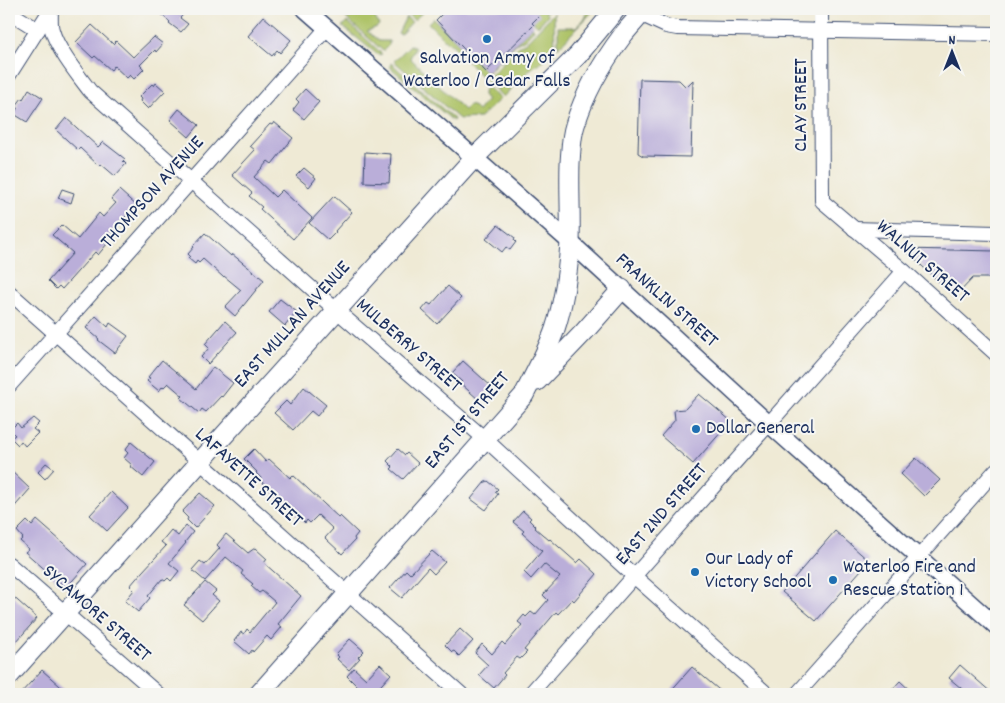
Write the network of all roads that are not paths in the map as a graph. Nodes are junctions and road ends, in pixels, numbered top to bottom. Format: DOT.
graph roads {
  1 [pos="51,9"];
  2 [pos="305,9"];
  3 [pos="616,9"];
  4 [pos="821,9"];
  5 [pos="639,10"];
  6 [pos="9,12"];
  7 [pos="327,28"];
  8 [pos="38,30"];
  9 [pos="821,31"];
  10 [pos="996,34"];
  11 [pos="9,75"];
  12 [pos="474,158"];
  13 [pos="191,181"];
  14 [pos="822,201"];
  15 [pos="854,229"];
  16 [pos="996,233"];
  17 [pos="570,242"];
  18 [pos="904,271"];
  19 [pos="622,289"];
  20 [pos="9,292"];
  21 [pos="336,310"];
  22 [pos="56,333"];
  23 [pos="996,354"];
  24 [pos="9,386"];
  25 [pos="524,394"];
  26 [pos="769,424"];
  27 [pos="485,439"];
  28 [pos="200,462"];
  29 [pos="996,470"];
  30 [pos="919,557"];
  31 [pos="9,564"];
  32 [pos="634,576"];
  33 [pos="348,594"];
  34 [pos="65,614"];
  35 [pos="996,626"];
  36 [pos="9,676"];
  37 [pos="158,694"];
  38 [pos="259,694"];
  39 [pos="461,694"];
  40 [pos="530,694"];
  41 [pos="767,694"];
  42 [pos="797,694"];
  1 -- 8 [label="street"];
  1 -- 13 [label="street, MULBERRY STREET"];
  2 -- 7 [label="main road, FRANKLIN STREET"];
  3 -- 12 [label="highway, EAST MULLAN AVENUE"];
  4 -- 9 [label="street, CLAY STREET"];
  5 -- 9 [label="street"];
  5 -- 17 [label="highway, EAST 1ST STREET"];
  6 -- 8 [label="street"];
  7 -- 12 [label="main road, FRANKLIN STREET"];
  7 -- 13 [label="street, THOMPSON AVENUE"];
  8 -- 11 [label="street"];
  9 -- 10 [label="street"];
  9 -- 14 [label="street, CLAY STREET"];
  12 -- 17 [label="main road, FRANKLIN STREET"];
  12 -- 21 [label="highway, EAST MULLAN AVENUE"];
  13 -- 21 [label="street, MULBERRY STREET"];
  13 -- 22 [label="street, THOMPSON AVENUE"];
  14 -- 15 [label="street, WALNUT STREET"];
  15 -- 16 [label="street"];
  15 -- 18 [label="street, WALNUT STREET"];
  17 -- 19 [label="main road, FRANKLIN STREET"];
  17 -- 25 [label="highway, EAST 1ST STREET"];
  18 -- 23 [label="street, WALNUT STREET"];
  18 -- 26 [label="street, EAST 2ND STREET"];
  19 -- 25 [label="highway"];
  19 -- 26 [label="main road, FRANKLIN STREET"];
  20 -- 22 [label="street, LAFAYETTE STREET"];
  21 -- 27 [label="street, MULBERRY STREET"];
  21 -- 28 [label="highway, EAST MULLAN AVENUE"];
  22 -- 24 [label="street, THOMPSON AVENUE"];
  22 -- 28 [label="street, LAFAYETTE STREET"];
  25 -- 27 [label="highway, EAST 1ST STREET"];
  26 -- 30 [label="main road, FRANKLIN STREET"];
  26 -- 32 [label="street, EAST 2ND STREET"];
  27 -- 32 [label="street, MULBERRY STREET"];
  27 -- 33 [label="highway, EAST 1ST STREET"];
  28 -- 33 [label="street, LAFAYETTE STREET"];
  28 -- 34 [label="highway, EAST MULLAN AVENUE"];
  29 -- 30 [label="street"];
  30 -- 35 [label="main road, FRANKLIN STREET"];
  30 -- 42 [label="street"];
  31 -- 34 [label="street, SYCAMORE STREET"];
  32 -- 40 [label="street, EAST 2ND STREET"];
  32 -- 41 [label="street, MULBERRY STREET"];
  33 -- 38 [label="highway, EAST 1ST STREET"];
  33 -- 39 [label="street, LAFAYETTE STREET"];
  34 -- 36 [label="highway, EAST MULLAN AVENUE"];
  34 -- 37 [label="street, SYCAMORE STREET"];
}
